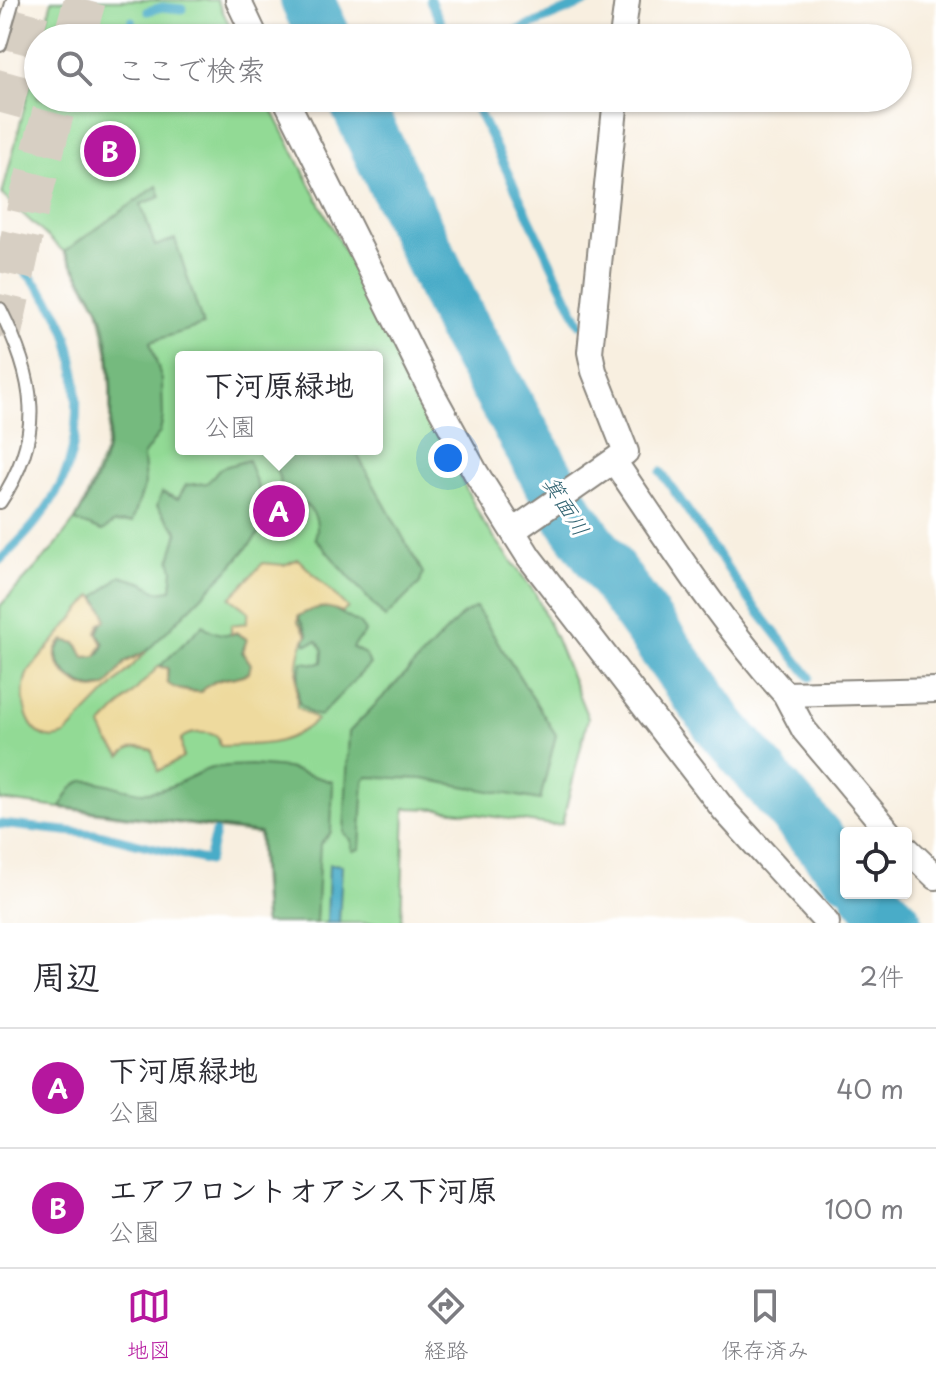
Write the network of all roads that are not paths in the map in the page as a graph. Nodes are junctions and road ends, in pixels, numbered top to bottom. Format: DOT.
graph roads {
  1 [pos="13,0"];
  2 [pos="238,0"];
  3 [pos="627,0"];
  4 [pos="249,24"];
  5 [pos="624,24"];
  6 [pos="0,45"];
  7 [pos="292,112"];
  8 [pos="615,112"];
  9 [pos="0,309"];
  10 [pos="610,463"];
  11 [pos="0,502"];
  12 [pos="520,527"];
  13 [pos="936,690"];
  14 [pos="785,694"];
  15 [pos="885,827"];
  16 [pos="912,854"];
  17 [pos="936,877"];
  18 [pos="827,923"];
  1 -- 6 [label="lane"];
  2 -- 4 [label="street"];
  3 -- 5 [label="street"];
  7 -- 12 [label="street"];
  8 -- 10 [label="street"];
  9 -- 11 [label="lane"];
  10 -- 12 [label="street"];
  10 -- 14 [label="street"];
  12 -- 18 [label="street"];
  13 -- 14 [label="street"];
  14 -- 15 [label="street"];
  16 -- 17 [label="street"];
}
